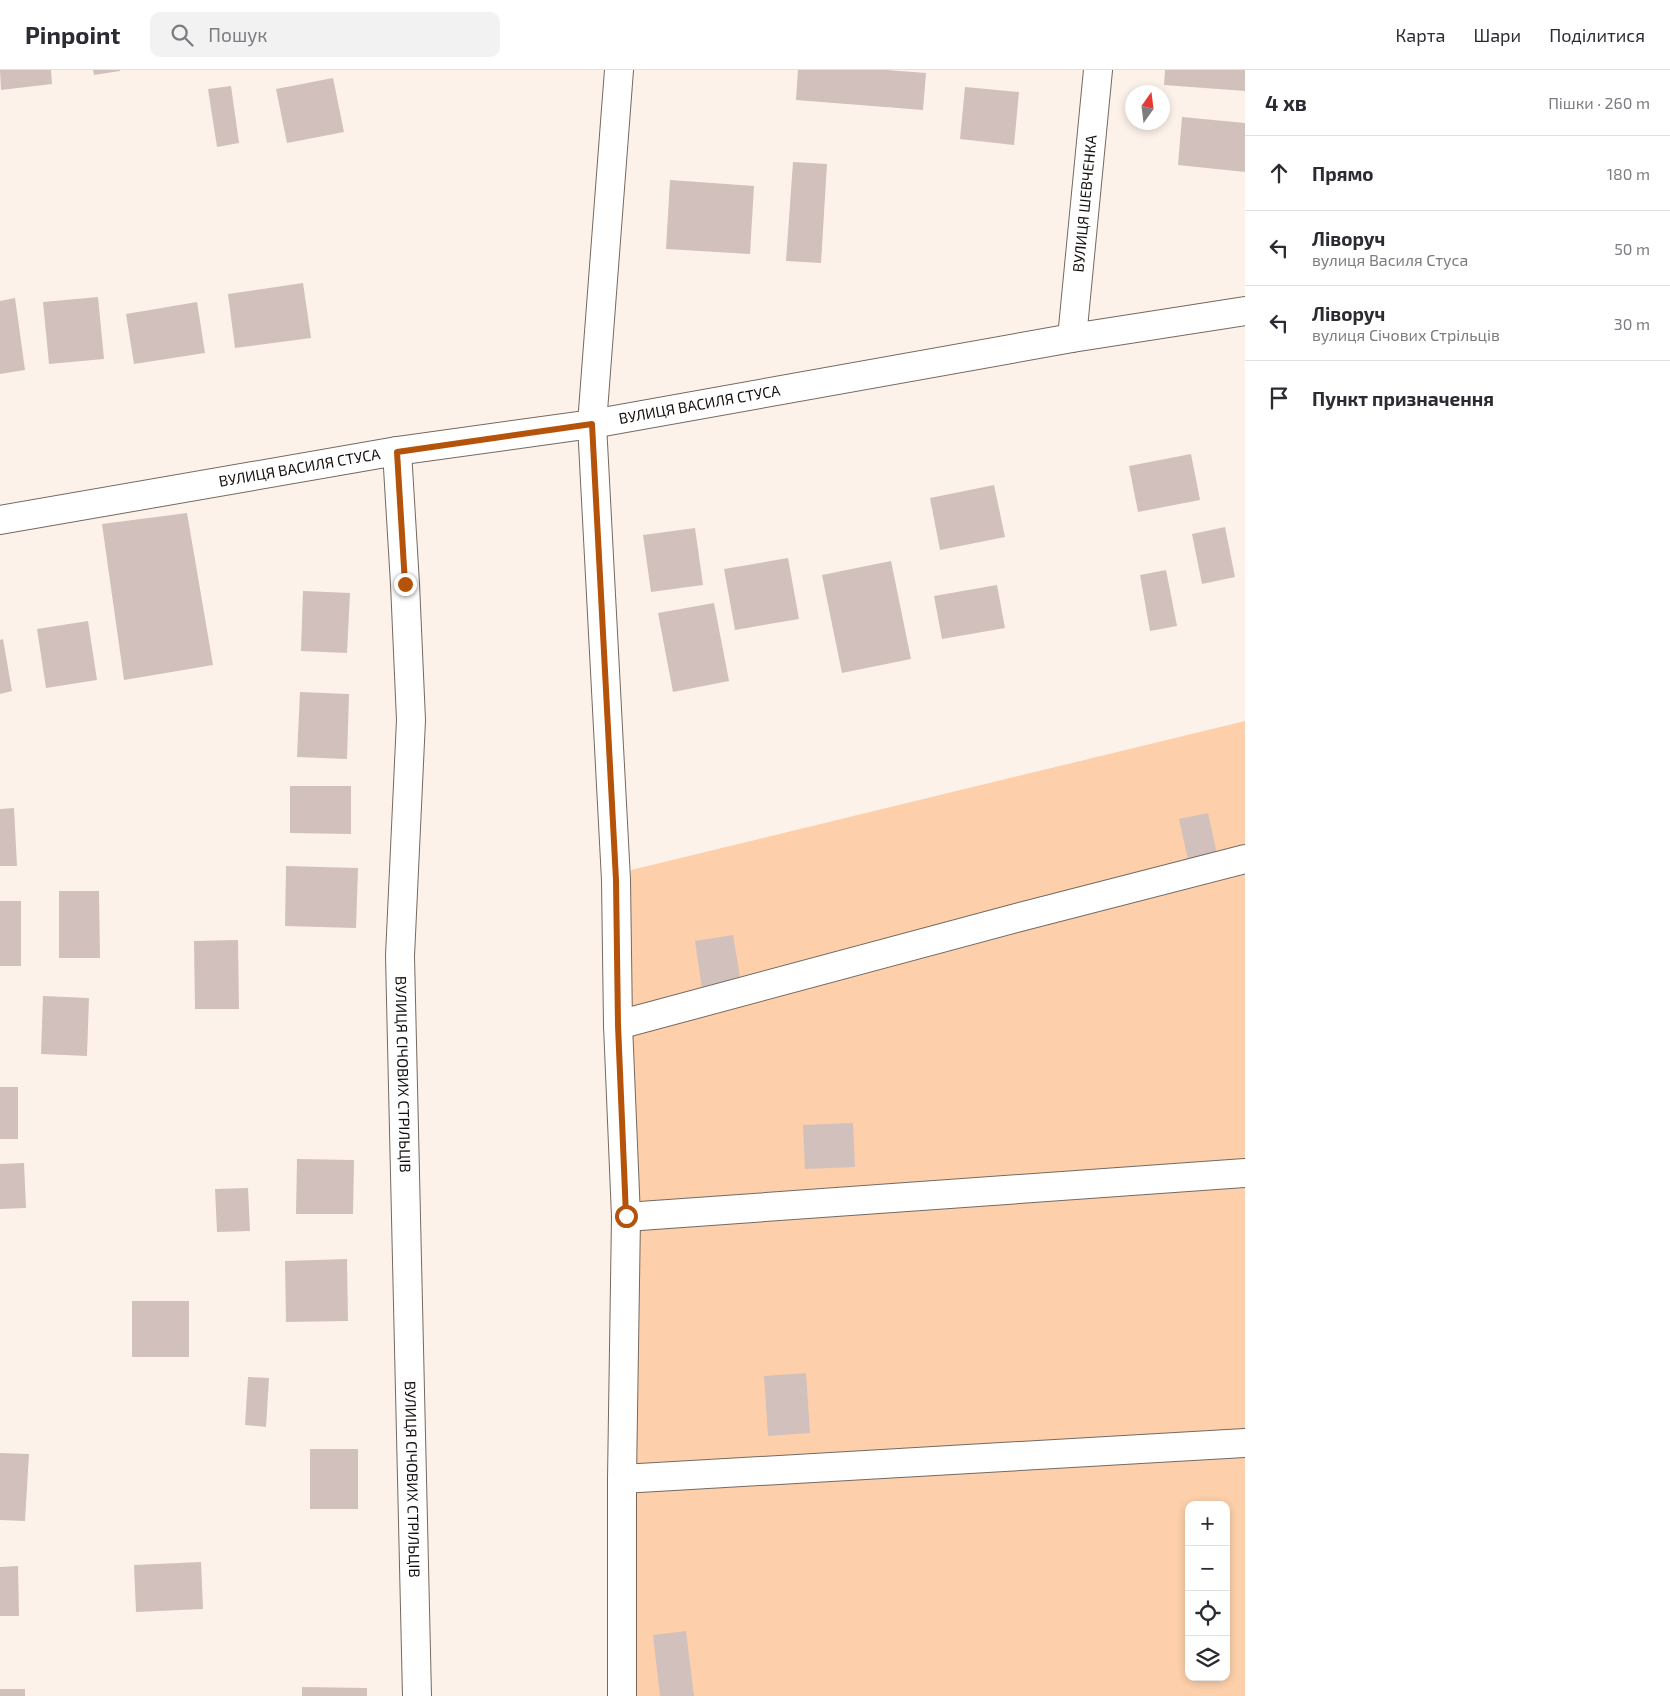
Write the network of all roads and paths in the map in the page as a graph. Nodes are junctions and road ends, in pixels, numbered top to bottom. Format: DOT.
graph roads {
  1 [pos="619,70"];
  2 [pos="1098,70"];
  3 [pos="1245,311"];
  4 [pos="1072,338"];
  5 [pos="592,424"];
  6 [pos="397,452"];
  7 [pos="0,520"];
  8 [pos="1245,859"];
  9 [pos="618,1025"];
  10 [pos="1245,1173"];
  11 [pos="626,1216"];
  12 [pos="1245,1443"];
  13 [pos="622,1479"];
  14 [pos="417,1696"];
  15 [pos="622,1696"];
  1 -- 5 [label="street"];
  2 -- 4 [label="street, ВУЛИЦЯ ШЕВЧЕНКА"];
  3 -- 4 [label="street, ВУЛИЦЯ ВАСИЛЯ СТУСА"];
  4 -- 5 [label="street, ВУЛИЦЯ ВАСИЛЯ СТУСА"];
  5 -- 6 [label="street, ВУЛИЦЯ ВАСИЛЯ СТУСА"];
  5 -- 9 [label="street"];
  6 -- 7 [label="street, ВУЛИЦЯ ВАСИЛЯ СТУСА"];
  6 -- 14 [label="street, ВУЛИЦЯ СІЧОВИХ СТРІЛЬЦІВ"];
  8 -- 9 [label="street"];
  9 -- 11 [label="street"];
  10 -- 11 [label="street"];
  11 -- 13 [label="street"];
  12 -- 13 [label="street"];
  13 -- 15 [label="street"];
}
